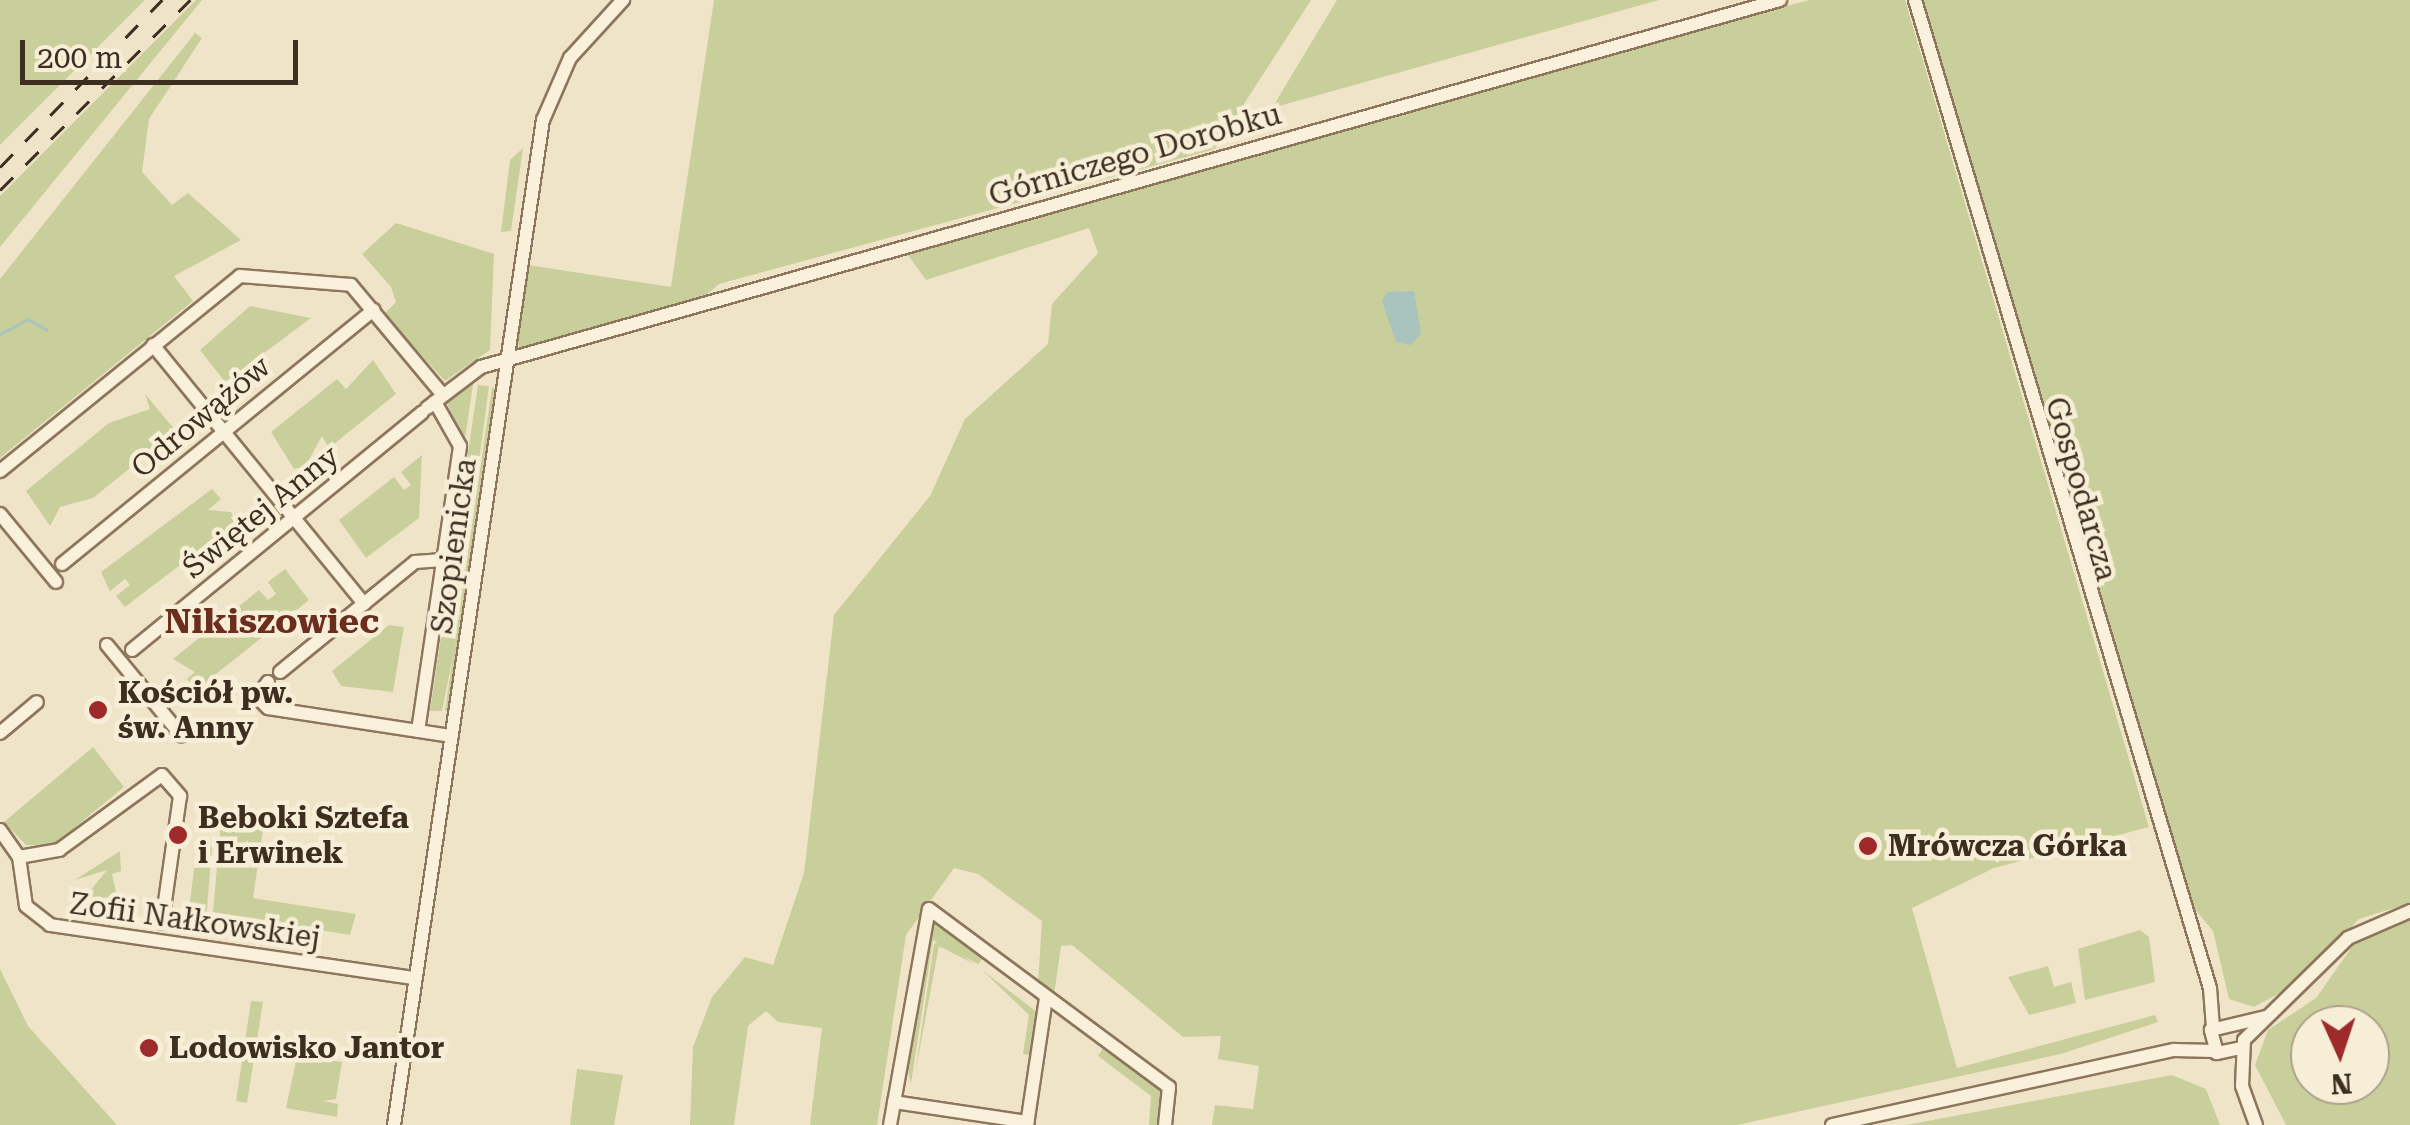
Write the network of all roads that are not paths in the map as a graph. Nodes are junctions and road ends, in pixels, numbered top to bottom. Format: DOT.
graph roads {
  1 [pos="623,0"];
  2 [pos="1780,0"];
  3 [pos="1915,0"];
  4 [pos="373,310"];
  5 [pos="153,345"];
  6 [pos="506,364"];
  7 [pos="431,404"];
  8 [pos="224,432"];
  9 [pos="0,471"];
  10 [pos="0,514"];
  11 [pos="293,518"];
  12 [pos="443,560"];
  13 [pos="364,604"];
  14 [pos="107,644"];
  15 [pos="126,654"];
  16 [pos="280,672"];
  17 [pos="268,682"];
  18 [pos="37,702"];
  19 [pos="418,731"];
  20 [pos="0,733"];
  21 [pos="181,735"];
  22 [pos="452,736"];
  23 [pos="0,830"];
  24 [pos="19,857"];
  25 [pos="2410,911"];
  26 [pos="161,929"];
  27 [pos="414,978"];
  28 [pos="2210,988"];
  29 [pos="1046,998"];
  30 [pos="2273,1015"];
  31 [pos="2233,1023"];
  32 [pos="2212,1030"];
  33 [pos="2242,1044"];
  34 [pos="2174,1050"];
  35 [pos="2218,1053"];
  36 [pos="2242,1086"];
  37 [pos="894,1102"];
  38 [pos="1028,1123"];
  39 [pos="394,1125"];
  40 [pos="890,1125"];
  41 [pos="1165,1125"];
  42 [pos="1832,1125"];
  43 [pos="2256,1125"];
  1 -- 6 [label="street, Szopienicka"];
  2 -- 6 [label="street, Górniczego Dorobku"];
  3 -- 28 [label="street, Gospodarcza"];
  4 -- 5 [label="street"];
  4 -- 7 [label="street"];
  4 -- 8 [label="street, Odrowążów"];
  5 -- 8 [label="street"];
  5 -- 9 [label="street"];
  6 -- 7 [label="street, Świętej Anny"];
  6 -- 22 [label="street, Szopienicka"];
  7 -- 11 [label="street, Świętej Anny"];
  7 -- 12 [label="street"];
  8 -- 10 [label="street, Odrowążów"];
  8 -- 11 [label="street"];
  11 -- 13 [label="street"];
  11 -- 15 [label="street, Świętej Anny"];
  12 -- 13 [label="street"];
  12 -- 19 [label="street"];
  13 -- 16 [label="street"];
  14 -- 15 [label="street"];
  15 -- 21 [label="street"];
  17 -- 19 [label="street"];
  18 -- 20 [label="street"];
  19 -- 22 [label="street"];
  22 -- 27 [label="street, Szopienicka"];
  23 -- 24 [label="street"];
  24 -- 26 [label="street, Zofii Nałkowskiej"];
  24 -- 26 [label="street"];
  25 -- 30 [label="street"];
  26 -- 27 [label="street, Zofii Nałkowskiej"];
  27 -- 39 [label="street, Szopienicka"];
  28 -- 31 [label="street, Gospodarcza"];
  28 -- 32 [label="street, Gospodarcza"];
  29 -- 37 [label="street"];
  29 -- 38 [label="street"];
  29 -- 41 [label="street"];
  30 -- 31 [label="street"];
  30 -- 33 [label="street"];
  31 -- 32 [label="street"];
  31 -- 33 [label="street, Gospodarcza"];
  32 -- 34 [label="street"];
  32 -- 35 [label="street, Gospodarcza"];
  33 -- 35 [label="street"];
  33 -- 36 [label="street"];
  34 -- 35 [label="street"];
  34 -- 42 [label="street"];
  35 -- 36 [label="street"];
  36 -- 43 [label="street"];
  37 -- 38 [label="street"];
  37 -- 40 [label="street"];
}
